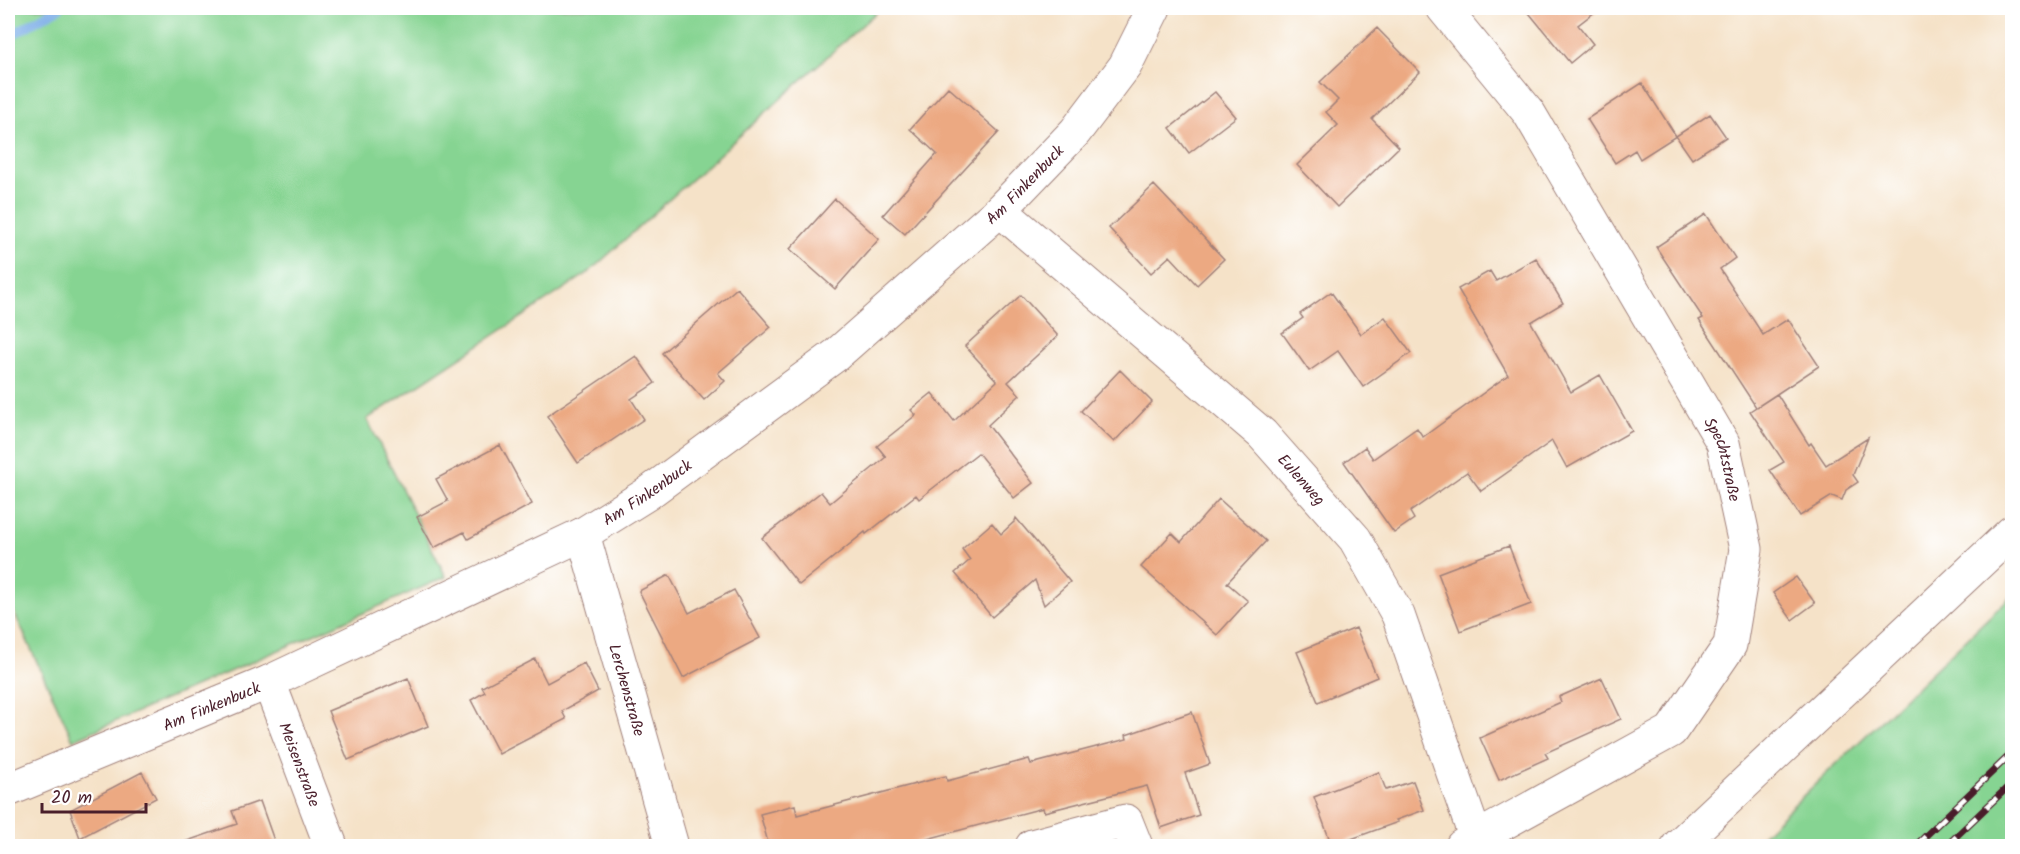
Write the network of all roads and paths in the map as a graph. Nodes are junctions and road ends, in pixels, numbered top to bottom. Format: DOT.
graph roads {
  1 [pos="1154,8"];
  2 [pos="1443,8"];
  3 [pos="1000,210"];
  4 [pos="2013,532"];
  5 [pos="583,534"];
  6 [pos="269,682"];
  7 [pos="8,790"];
  8 [pos="1469,843"];
  9 [pos="331,846"];
  10 [pos="672,846"];
  11 [pos="1032,846"];
  12 [pos="1136,846"];
  13 [pos="1678,846"];
  1 -- 3 [label="street, Am Finkenbuck"];
  2 -- 8 [label="street, Spechtstraße"];
  3 -- 5 [label="street, Am Finkenbuck"];
  3 -- 8 [label="street, Eulenweg"];
  4 -- 13 [label="street"];
  5 -- 6 [label="street, Am Finkenbuck"];
  5 -- 10 [label="street, Lerchenstraße"];
  6 -- 7 [label="street, Am Finkenbuck"];
  6 -- 9 [label="street, Meisenstraße"];
  11 -- 12 [label="street"];
}
